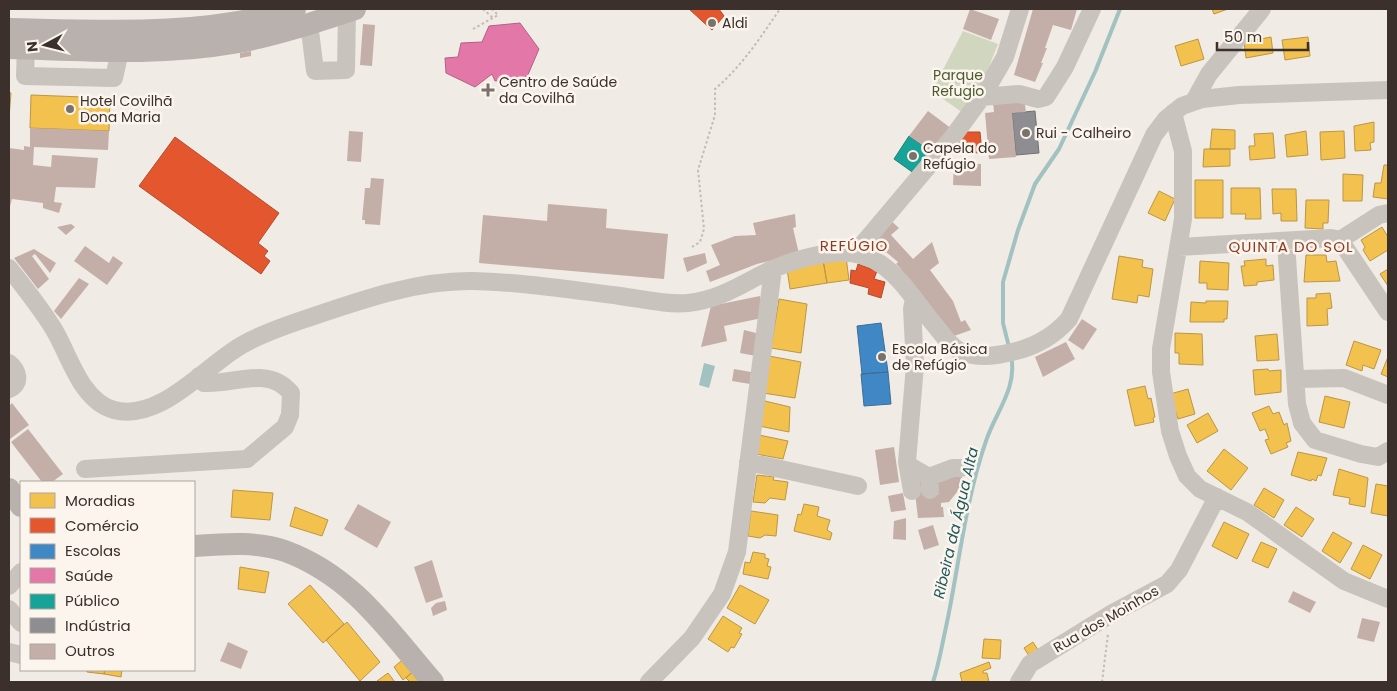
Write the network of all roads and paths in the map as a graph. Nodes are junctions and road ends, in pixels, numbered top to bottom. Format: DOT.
graph roads {
  1 [pos="483,9"];
  2 [pos="492,9"];
  3 [pos="780,9"];
  4 [pos="1020,9"];
  5 [pos="1092,9"];
  6 [pos="1262,9"];
  7 [pos="351,10"];
  8 [pos="302,16"];
  9 [pos="493,18"];
  10 [pos="9,28"];
  11 [pos="473,29"];
  12 [pos="17,48"];
  13 [pos="1388,90"];
  14 [pos="982,97"];
  15 [pos="1194,102"];
  16 [pos="1173,113"];
  17 [pos="1388,213"];
  18 [pos="1340,240"];
  19 [pos="1286,243"];
  20 [pos="692,247"];
  21 [pos="1179,248"];
  22 [pos="856,252"];
  23 [pos="9,268"];
  24 [pos="773,269"];
  25 [pos="914,299"];
  26 [pos="1388,312"];
  27 [pos="9,363"];
  28 [pos="199,376"];
  29 [pos="1296,379"];
  30 [pos="9,389"];
  31 [pos="1388,395"];
  32 [pos="1388,451"];
  33 [pos="748,462"];
  34 [pos="908,466"];
  35 [pos="961,468"];
  36 [pos="85,469"];
  37 [pos="858,486"];
  38 [pos="9,489"];
  39 [pos="912,491"];
  40 [pos="1217,497"];
  41 [pos="20,505"];
  42 [pos="195,546"];
  43 [pos="20,573"];
  44 [pos="9,586"];
  45 [pos="1388,599"];
  46 [pos="9,609"];
  47 [pos="1111,614"];
  48 [pos="20,622"];
  49 [pos="433,682"];
  50 [pos="649,682"];
  51 [pos="1019,682"];
  52 [pos="1102,682"];
  1 -- 9 [label="path"];
  2 -- 9 [label="path"];
  3 -- 20 [label="path"];
  4 -- 14 [label="street"];
  5 -- 14 [label="street"];
  6 -- 15 [label="street"];
  7 -- 8 [label="main road"];
  7 -- 8 [label="street"];
  8 -- 10 [label="main road"];
  8 -- 12 [label="main road"];
  9 -- 11 [label="path"];
  13 -- 15 [label="street"];
  14 -- 22 [label="street"];
  15 -- 16 [label="street"];
  16 -- 21 [label="street"];
  16 -- 25 [label="street"];
  17 -- 18 [label="street"];
  18 -- 19 [label="street"];
  18 -- 26 [label="street"];
  19 -- 21 [label="street"];
  19 -- 29 [label="street"];
  21 -- 40 [label="street"];
  22 -- 24 [label="street"];
  22 -- 25 [label="street"];
  23 -- 28 [label="street"];
  24 -- 28 [label="street"];
  24 -- 33 [label="street"];
  25 -- 34 [label="street"];
  27 -- 30 [label="street"];
  28 -- 36 [label="street"];
  29 -- 31 [label="street"];
  29 -- 32 [label="street"];
  33 -- 37 [label="street"];
  33 -- 50 [label="street"];
  34 -- 35 [label="street"];
  34 -- 39 [label="street"];
  38 -- 41 [label="main road"];
  40 -- 45 [label="street"];
  40 -- 47 [label="street, Rua dos Moinhos"];
  42 -- 49 [label="main road"];
  43 -- 44 [label="street"];
  46 -- 48 [label="street"];
  47 -- 51 [label="street, Rua dos Moinhos"];
  47 -- 52 [label="path"];
}
